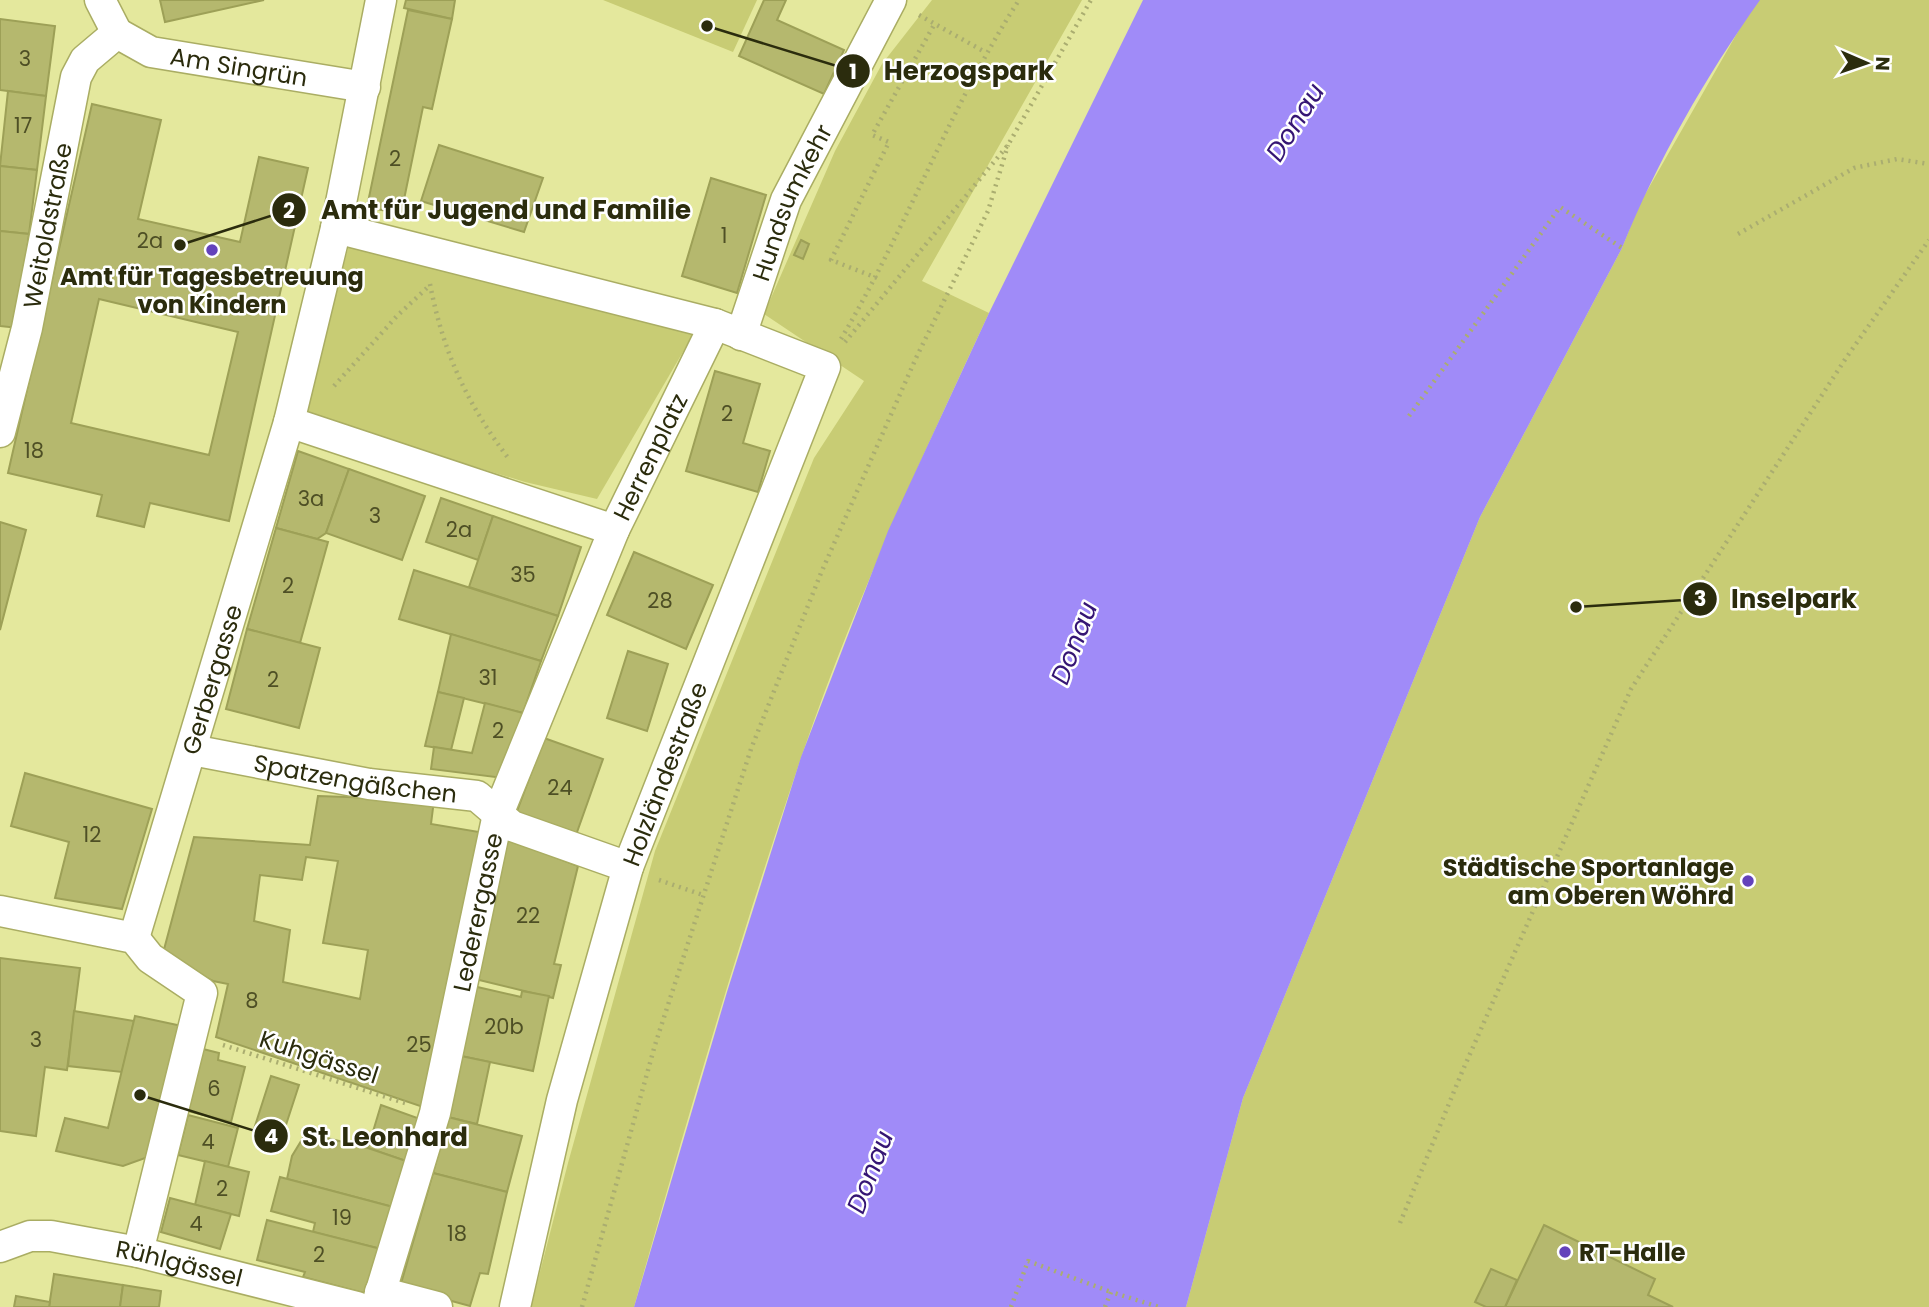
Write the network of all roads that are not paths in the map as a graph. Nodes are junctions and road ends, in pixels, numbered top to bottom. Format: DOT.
graph roads {
  1 [pos="100,0"];
  2 [pos="380,0"];
  3 [pos="903,6"];
  4 [pos="117,33"];
  5 [pos="365,87"];
  6 [pos="337,228"];
  7 [pos="728,329"];
  8 [pos="289,422"];
  9 [pos="0,432"];
  10 [pos="614,530"];
  11 [pos="192,750"];
  12 [pos="498,814"];
  13 [pos="638,872"];
  14 [pos="0,911"];
  15 [pos="134,938"];
  16 [pos="0,1247"];
  17 [pos="138,1252"];
  18 [pos="371,1302"];
  19 [pos="437,1307"];
  20 [pos="514,1307"];
  1 -- 4 [label="street"];
  2 -- 5 [label="street"];
  3 -- 7 [label="street, Hundsumkehr"];
  4 -- 5 [label="street, Am Singrün"];
  4 -- 9 [label="street, Weitoldstraße"];
  5 -- 6 [label="street"];
  6 -- 7 [label="street"];
  6 -- 8 [label="street"];
  7 -- 10 [label="street, Herrenplatz"];
  7 -- 13 [label="street, Holzländestraße"];
  8 -- 10 [label="street, Herrenplatz"];
  8 -- 11 [label="street, Gerbergasse"];
  10 -- 12 [label="street, Lederergasse"];
  11 -- 12 [label="street, Spatzengäßchen"];
  11 -- 15 [label="street, Gerbergasse"];
  12 -- 13 [label="street, Spatzengäßchen"];
  12 -- 18 [label="street, Lederergasse"];
  13 -- 20 [label="street, Holzländestraße"];
  14 -- 15 [label="street"];
  15 -- 17 [label="street"];
  16 -- 17 [label="street, Rühlgässel"];
  17 -- 18 [label="street, Rühlgässel"];
  18 -- 19 [label="street"];
}
